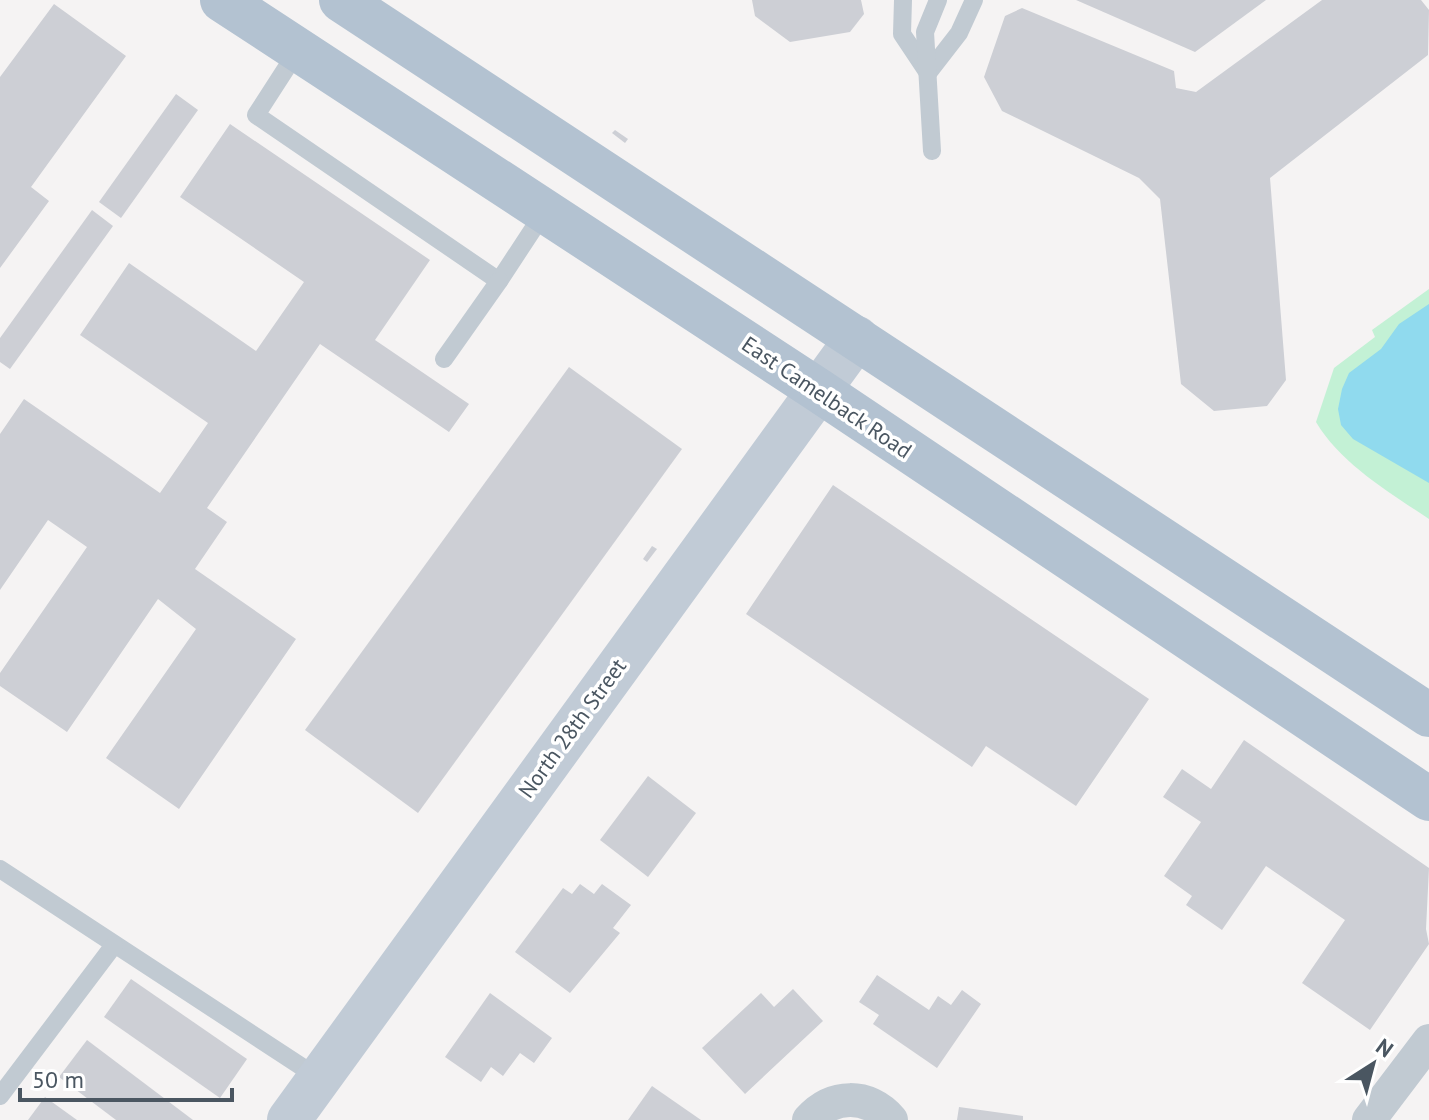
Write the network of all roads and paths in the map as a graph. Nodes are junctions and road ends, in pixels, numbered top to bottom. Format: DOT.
graph roads {
  1 [pos="222,0"];
  2 [pos="341,0"];
  3 [pos="903,0"];
  4 [pos="938,0"];
  5 [pos="974,0"];
  6 [pos="298,50"];
  7 [pos="928,73"];
  8 [pos="932,151"];
  9 [pos="543,214"];
  10 [pos="499,281"];
  11 [pos="857,338"];
  12 [pos="444,359"];
  13 [pos="818,390"];
  14 [pos="1429,715"];
  15 [pos="1429,799"];
  16 [pos="0,869"];
  17 [pos="114,945"];
  18 [pos="1429,1041"];
  19 [pos="319,1078"];
  20 [pos="0,1096"];
  21 [pos="289,1120"];
  22 [pos="809,1120"];
  23 [pos="891,1120"];
  24 [pos="1369,1120"];
  1 -- 6 [label="main road, East Camelback Road"];
  2 -- 11 [label="main road"];
  3 -- 7 [label="lane"];
  4 -- 7 [label="lane"];
  5 -- 7 [label="lane"];
  6 -- 9 [label="main road, East Camelback Road"];
  6 -- 10 [label="lane"];
  7 -- 8 [label="lane"];
  9 -- 10 [label="lane"];
  9 -- 13 [label="main road, East Camelback Road"];
  10 -- 12 [label="lane"];
  11 -- 13 [label="street, North 28th Street"];
  11 -- 14 [label="main road"];
  13 -- 15 [label="main road, East Camelback Road"];
  13 -- 19 [label="street, North 28th Street"];
  16 -- 17 [label="lane"];
  17 -- 19 [label="lane"];
  17 -- 20 [label="lane"];
  18 -- 24 [label="street"];
  19 -- 21 [label="street, North 28th Street"];
  22 -- 23 [label="street"];
}
